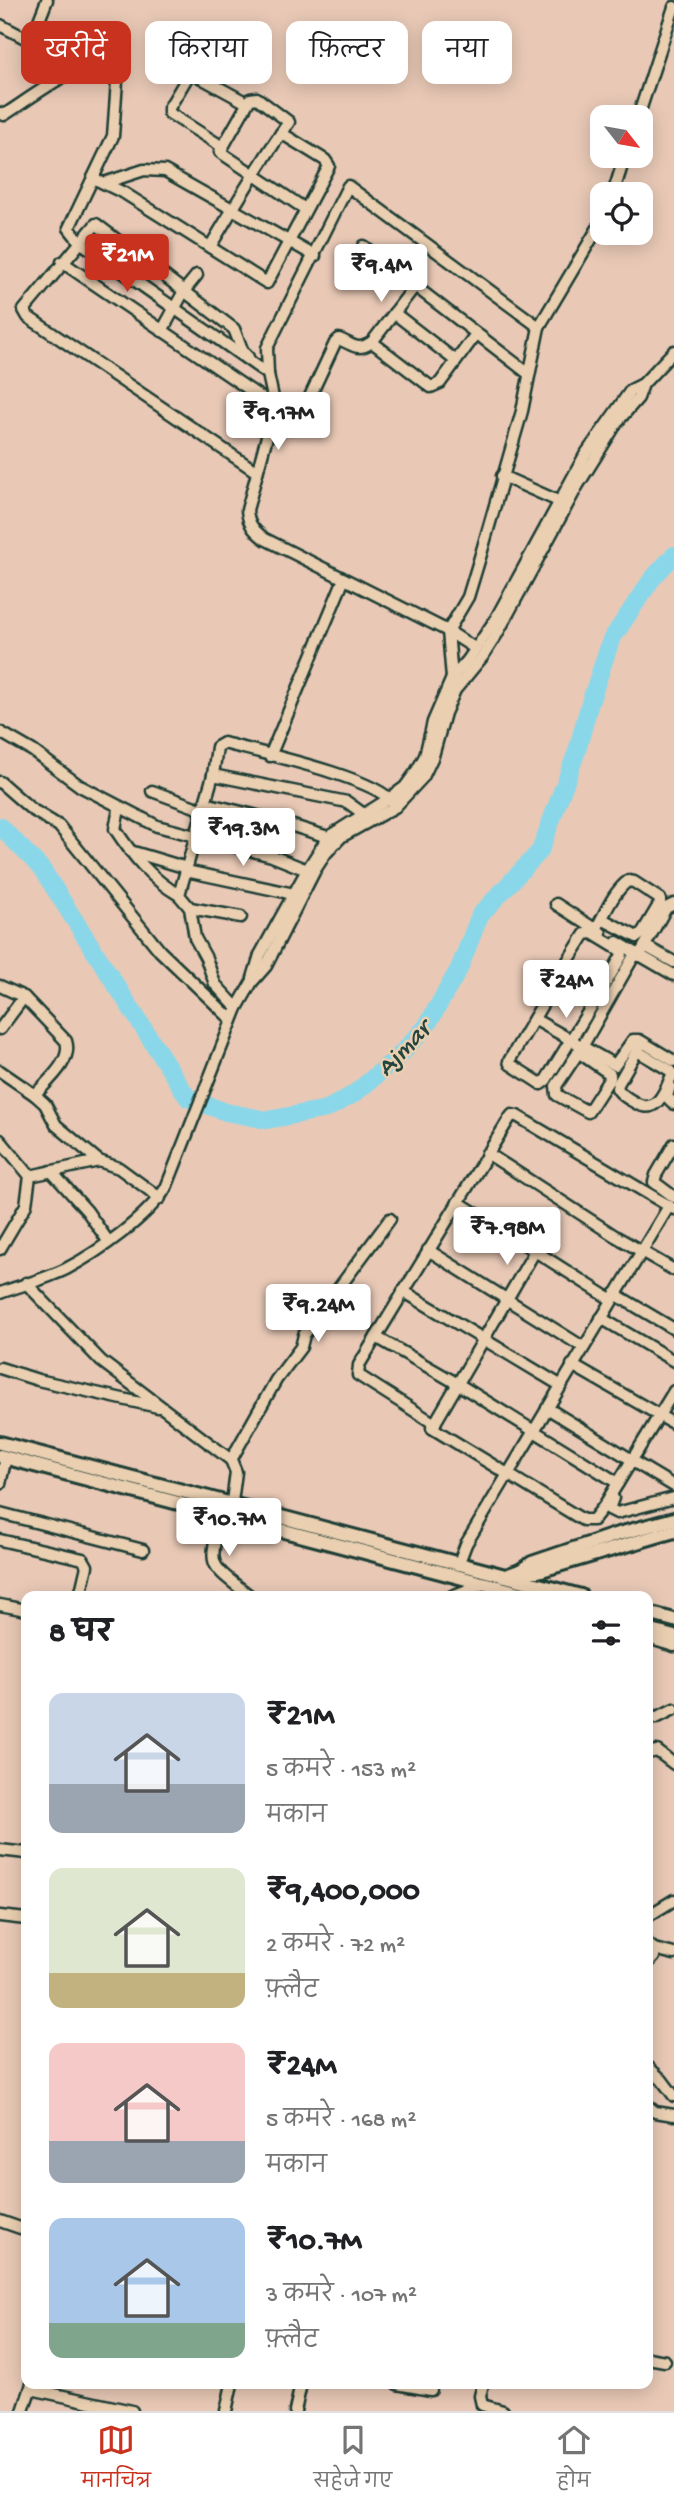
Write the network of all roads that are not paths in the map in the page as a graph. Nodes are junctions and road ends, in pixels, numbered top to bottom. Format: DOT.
graph roads {
  1 [pos="47,0"];
  2 [pos="674,7"];
  3 [pos="39,21"];
  4 [pos="0,26"];
  5 [pos="21,36"];
  6 [pos="52,84"];
  7 [pos="116,84"];
  8 [pos="183,84"];
  9 [pos="214,84"];
  10 [pos="247,103"];
  11 [pos="642,105"];
  12 [pos="0,113"];
  13 [pos="281,133"];
  14 [pos="221,146"];
  15 [pos="253,176"];
  16 [pos="93,178"];
  17 [pos="104,183"];
  18 [pos="233,208"];
  19 [pos="305,209"];
  20 [pos="288,240"];
  21 [pos="80,242"];
  22 [pos="590,242"];
  23 [pos="363,246"];
  24 [pos="211,247"];
  25 [pos="315,256"];
  26 [pos="62,262"];
  27 [pos="197,275"];
  28 [pos="415,286"];
  29 [pos="184,291"];
  30 [pos="174,309"];
  31 [pos="394,313"];
  32 [pos="540,327"];
  33 [pos="162,331"];
  34 [pos="476,334"];
  35 [pos="372,342"];
  36 [pos="674,351"];
  37 [pos="456,361"];
  38 [pos="268,374"];
  39 [pos="529,374"];
  40 [pos="306,405"];
  41 [pos="275,407"];
  42 [pos="257,472"];
  43 [pos="502,476"];
  44 [pos="574,483"];
  45 [pos="558,501"];
  46 [pos="344,579"];
  47 [pos="448,631"];
  48 [pos="476,649"];
  49 [pos="456,681"];
  50 [pos="0,732"];
  51 [pos="270,756"];
  52 [pos="213,775"];
  53 [pos="0,782"];
  54 [pos="152,791"];
  55 [pos="392,803"];
  56 [pos="204,806"];
  57 [pos="120,808"];
  58 [pos="365,815"];
  59 [pos="328,837"];
  60 [pos="195,838"];
  61 [pos="130,851"];
  62 [pos="186,870"];
  63 [pos="307,870"];
  64 [pos="294,894"];
  65 [pos="179,895"];
  66 [pos="556,904"];
  67 [pos="674,904"];
  68 [pos="190,908"];
  69 [pos="241,916"];
  70 [pos="602,919"];
  71 [pos="596,929"];
  72 [pos="645,946"];
  73 [pos="637,955"];
  74 [pos="674,962"];
  75 [pos="674,975"];
  76 [pos="252,982"];
  77 [pos="0,986"];
  78 [pos="24,997"];
  79 [pos="603,998"];
  80 [pos="237,1007"];
  81 [pos="534,1019"];
  82 [pos="232,1020"];
  83 [pos="2,1022"];
  84 [pos="572,1041"];
  85 [pos="640,1047"];
  86 [pos="580,1050"];
  87 [pos="674,1061"];
  88 [pos="0,1071"];
  89 [pos="674,1080"];
  90 [pos="35,1095"];
  91 [pos="674,1104"];
  92 [pos="0,1140"];
  93 [pos="674,1144"];
  94 [pos="487,1153"];
  95 [pos="99,1161"];
  96 [pos="51,1171"];
  97 [pos="30,1176"];
  98 [pos="160,1198"];
  99 [pos="458,1202"];
  100 [pos="672,1204"];
  101 [pos="390,1219"];
  102 [pos="108,1241"];
  103 [pos="0,1249"];
  104 [pos="428,1250"];
  105 [pos="535,1251"];
  106 [pos="642,1251"];
  107 [pos="674,1270"];
  108 [pos="26,1283"];
  109 [pos="403,1292"];
  110 [pos="0,1293"];
  111 [pos="614,1297"];
  112 [pos="505,1300"];
  113 [pos="601,1318"];
  114 [pos="674,1329"];
  115 [pos="376,1338"];
  116 [pos="484,1338"];
  117 [pos="583,1347"];
  118 [pos="674,1361"];
  119 [pos="572,1365"];
  120 [pos="0,1368"];
  121 [pos="457,1384"];
  122 [pos="560,1385"];
  123 [pos="674,1394"];
  124 [pos="162,1408"];
  125 [pos="547,1408"];
  126 [pos="661,1416"];
  127 [pos="435,1424"];
  128 [pos="674,1424"];
  129 [pos="533,1432"];
  130 [pos="0,1443"];
  131 [pos="3,1456"];
  132 [pos="231,1460"];
  133 [pos="633,1461"];
  134 [pos="509,1475"];
  135 [pos="618,1483"];
  136 [pos="0,1484"];
  137 [pos="674,1486"];
  138 [pos="674,1498"];
  139 [pos="232,1502"];
  140 [pos="209,1504"];
  141 [pos="0,1513"];
  142 [pos="222,1514"];
  143 [pos="674,1519"];
  144 [pos="674,1531"];
  145 [pos="0,1540"];
  146 [pos="143,1550"];
  147 [pos="458,1565"];
  148 [pos="520,1572"];
  149 [pos="505,1576"];
  150 [pos="486,1583"];
  151 [pos="81,1591"];
  152 [pos="244,1591"];
  153 [pos="465,1591"];
  154 [pos="514,1591"];
  155 [pos="562,1591"];
  156 [pos="0,1605"];
  157 [pos="21,1610"];
  158 [pos="653,1614"];
  159 [pos="674,1620"];
  160 [pos="653,1631"];
  161 [pos="674,1637"];
  162 [pos="653,1640"];
  163 [pos="674,1646"];
  164 [pos="674,1709"];
  165 [pos="653,1716"];
  166 [pos="653,1752"];
  167 [pos="674,1764"];
  168 [pos="0,1850"];
  169 [pos="21,1852"];
  170 [pos="674,1900"];
  171 [pos="653,1913"];
  172 [pos="0,1916"];
  173 [pos="21,1918"];
  174 [pos="653,1948"];
  175 [pos="674,1954"];
  176 [pos="653,2072"];
  177 [pos="674,2096"];
  178 [pos="653,2110"];
  179 [pos="674,2115"];
  180 [pos="0,2221"];
  181 [pos="21,2228"];
  182 [pos="653,2359"];
  183 [pos="665,2361"];
  184 [pos="31,2389"];
  185 [pos="44,2389"];
  186 [pos="231,2389"];
  187 [pos="300,2389"];
  188 [pos="425,2389"];
  189 [pos="482,2389"];
  190 [pos="431,2390"];
  191 [pos="23,2411"];
  192 [pos="132,2411"];
  193 [pos="226,2411"];
  194 [pos="295,2411"];
  195 [pos="503,2411"];
  1 -- 3 [label="street"];
  2 -- 11 [label="street"];
  4 -- 5 [label="street"];
  6 -- 12 [label="street"];
  7 -- 16 [label="street"];
  8 -- 14 [label="street"];
  9 -- 10 [label="street"];
  10 -- 13 [label="street"];
  10 -- 14 [label="street"];
  13 -- 15 [label="street"];
  13 -- 19 [label="street"];
  14 -- 15 [label="street"];
  15 -- 18 [label="street"];
  15 -- 19 [label="street"];
  16 -- 17 [label="street"];
  16 -- 21 [label="street"];
  17 -- 18 [label="street"];
  17 -- 24 [label="street"];
  18 -- 20 [label="street"];
  18 -- 24 [label="street"];
  19 -- 20 [label="street"];
  20 -- 24 [label="street"];
  20 -- 25 [label="street"];
  21 -- 26 [label="street"];
  21 -- 29 [label="street"];
  21 -- 30 [label="street"];
  22 -- 32 [label="street"];
  23 -- 28 [label="street"];
  25 -- 32 [label="street"];
  25 -- 38 [label="street"];
  26 -- 33 [label="street"];
  26 -- 42 [label="street"];
  27 -- 29 [label="street"];
  28 -- 31 [label="street"];
  28 -- 34 [label="street"];
  29 -- 30 [label="street"];
  29 -- 38 [label="street"];
  30 -- 33 [label="street"];
  30 -- 38 [label="street"];
  31 -- 35 [label="street"];
  31 -- 37 [label="street"];
  32 -- 39 [label="street"];
  33 -- 41 [label="street"];
  34 -- 37 [label="street"];
  34 -- 39 [label="street"];
  35 -- 37 [label="street"];
  35 -- 40 [label="street"];
  36 -- 44 [label="street"];
  38 -- 41 [label="street"];
  39 -- 43 [label="street"];
  41 -- 42 [label="street"];
  42 -- 46 [label="street"];
  43 -- 45 [label="street"];
  43 -- 47 [label="street"];
  44 -- 45 [label="street"];
  44 -- 49 [label="street"];
  45 -- 48 [label="street"];
  46 -- 47 [label="street"];
  46 -- 51 [label="street"];
  47 -- 48 [label="street"];
  47 -- 49 [label="street"];
  48 -- 49 [label="street"];
  49 -- 55 [label="street"];
  50 -- 57 [label="street"];
  51 -- 52 [label="street"];
  51 -- 55 [label="street"];
  52 -- 56 [label="street"];
  52 -- 58 [label="street"];
  53 -- 82 [label="street"];
  54 -- 56 [label="street"];
  55 -- 58 [label="street"];
  55 -- 76 [label="street"];
  56 -- 59 [label="street"];
  56 -- 60 [label="street"];
  57 -- 60 [label="street"];
  57 -- 61 [label="street"];
  58 -- 59 [label="street"];
  59 -- 63 [label="street"];
  60 -- 62 [label="street"];
  60 -- 63 [label="street"];
  61 -- 62 [label="street"];
  61 -- 65 [label="street"];
  62 -- 64 [label="street"];
  62 -- 65 [label="street"];
  63 -- 64 [label="street"];
  64 -- 76 [label="street"];
  65 -- 68 [label="street"];
  66 -- 71 [label="street"];
  67 -- 72 [label="street"];
  68 -- 69 [label="street"];
  68 -- 80 [label="street"];
  70 -- 70 [label="street"];
  70 -- 71 [label="street"];
  71 -- 73 [label="street"];
  72 -- 73 [label="street"];
  72 -- 74 [label="street"];
  73 -- 75 [label="street"];
  73 -- 79 [label="street"];
  76 -- 80 [label="street"];
  77 -- 78 [label="street"];
  78 -- 83 [label="street"];
  78 -- 90 [label="street"];
  79 -- 79 [label="street"];
  79 -- 86 [label="street"];
  80 -- 82 [label="street"];
  81 -- 84 [label="street"];
  81 -- 84 [label="street"];
  81 -- 84 [label="street"];
  82 -- 98 [label="street"];
  84 -- 86 [label="street"];
  85 -- 85 [label="street"];
  85 -- 86 [label="street"];
  85 -- 87 [label="street"];
  86 -- 86 [label="street"];
  88 -- 90 [label="street"];
  89 -- 91 [label="street"];
  90 -- 95 [label="street"];
  92 -- 97 [label="street"];
  93 -- 100 [label="street"];
  94 -- 99 [label="street"];
  94 -- 100 [label="street"];
  94 -- 106 [label="street"];
  95 -- 96 [label="street"];
  95 -- 98 [label="street"];
  96 -- 97 [label="street"];
  96 -- 102 [label="street"];
  97 -- 103 [label="street"];
  98 -- 102 [label="street"];
  99 -- 104 [label="street"];
  99 -- 105 [label="street"];
  100 -- 106 [label="street"];
  101 -- 132 [label="street"];
  102 -- 108 [label="street"];
  104 -- 109 [label="street"];
  104 -- 112 [label="street"];
  105 -- 111 [label="street"];
  105 -- 112 [label="street"];
  106 -- 107 [label="street"];
  106 -- 111 [label="street"];
  108 -- 110 [label="street"];
  108 -- 124 [label="street"];
  109 -- 115 [label="street"];
  109 -- 116 [label="street"];
  111 -- 113 [label="street"];
  111 -- 114 [label="street"];
  112 -- 116 [label="street"];
  112 -- 117 [label="street"];
  113 -- 117 [label="street"];
  113 -- 118 [label="street"];
  115 -- 121 [label="street"];
  115 -- 127 [label="street"];
  116 -- 121 [label="street"];
  116 -- 122 [label="street"];
  117 -- 119 [label="street"];
  119 -- 122 [label="street"];
  119 -- 126 [label="street"];
  120 -- 124 [label="street"];
  121 -- 127 [label="street"];
  121 -- 129 [label="street"];
  122 -- 125 [label="street"];
  123 -- 126 [label="street"];
  124 -- 132 [label="street"];
  125 -- 129 [label="street"];
  125 -- 133 [label="street"];
  126 -- 128 [label="street"];
  126 -- 133 [label="street"];
  127 -- 134 [label="street"];
  129 -- 134 [label="street"];
  129 -- 135 [label="street"];
  130 -- 140 [label="street"];
  131 -- 136 [label="street"];
  131 -- 140 [label="street"];
  132 -- 139 [label="street"];
  133 -- 135 [label="street"];
  133 -- 137 [label="street"];
  133 -- 138 [label="street"];
  134 -- 135 [label="street"];
  134 -- 147 [label="street"];
  139 -- 140 [label="street"];
  139 -- 147 [label="street"];
  140 -- 142 [label="street"];
  141 -- 146 [label="street"];
  142 -- 150 [label="street"];
  142 -- 152 [label="street"];
  143 -- 148 [label="street"];
  144 -- 148 [label="street"];
  145 -- 151 [label="street"];
  147 -- 149 [label="street"];
  148 -- 149 [label="street"];
  149 -- 150 [label="street"];
  149 -- 155 [label="street"];
  150 -- 153 [label="street"];
  150 -- 154 [label="street"];
  156 -- 157 [label="street"];
  158 -- 159 [label="street"];
  160 -- 161 [label="street"];
  162 -- 163 [label="street"];
  164 -- 165 [label="street"];
  166 -- 167 [label="street"];
  168 -- 169 [label="street"];
  170 -- 171 [label="street"];
  172 -- 173 [label="street"];
  174 -- 175 [label="street"];
  176 -- 177 [label="street"];
  178 -- 179 [label="street"];
  180 -- 181 [label="street"];
  182 -- 183 [label="street"];
  184 -- 191 [label="street"];
  185 -- 192 [label="street"];
  186 -- 193 [label="street"];
  187 -- 194 [label="street"];
  188 -- 190 [label="street"];
  189 -- 195 [label="street"];
}
